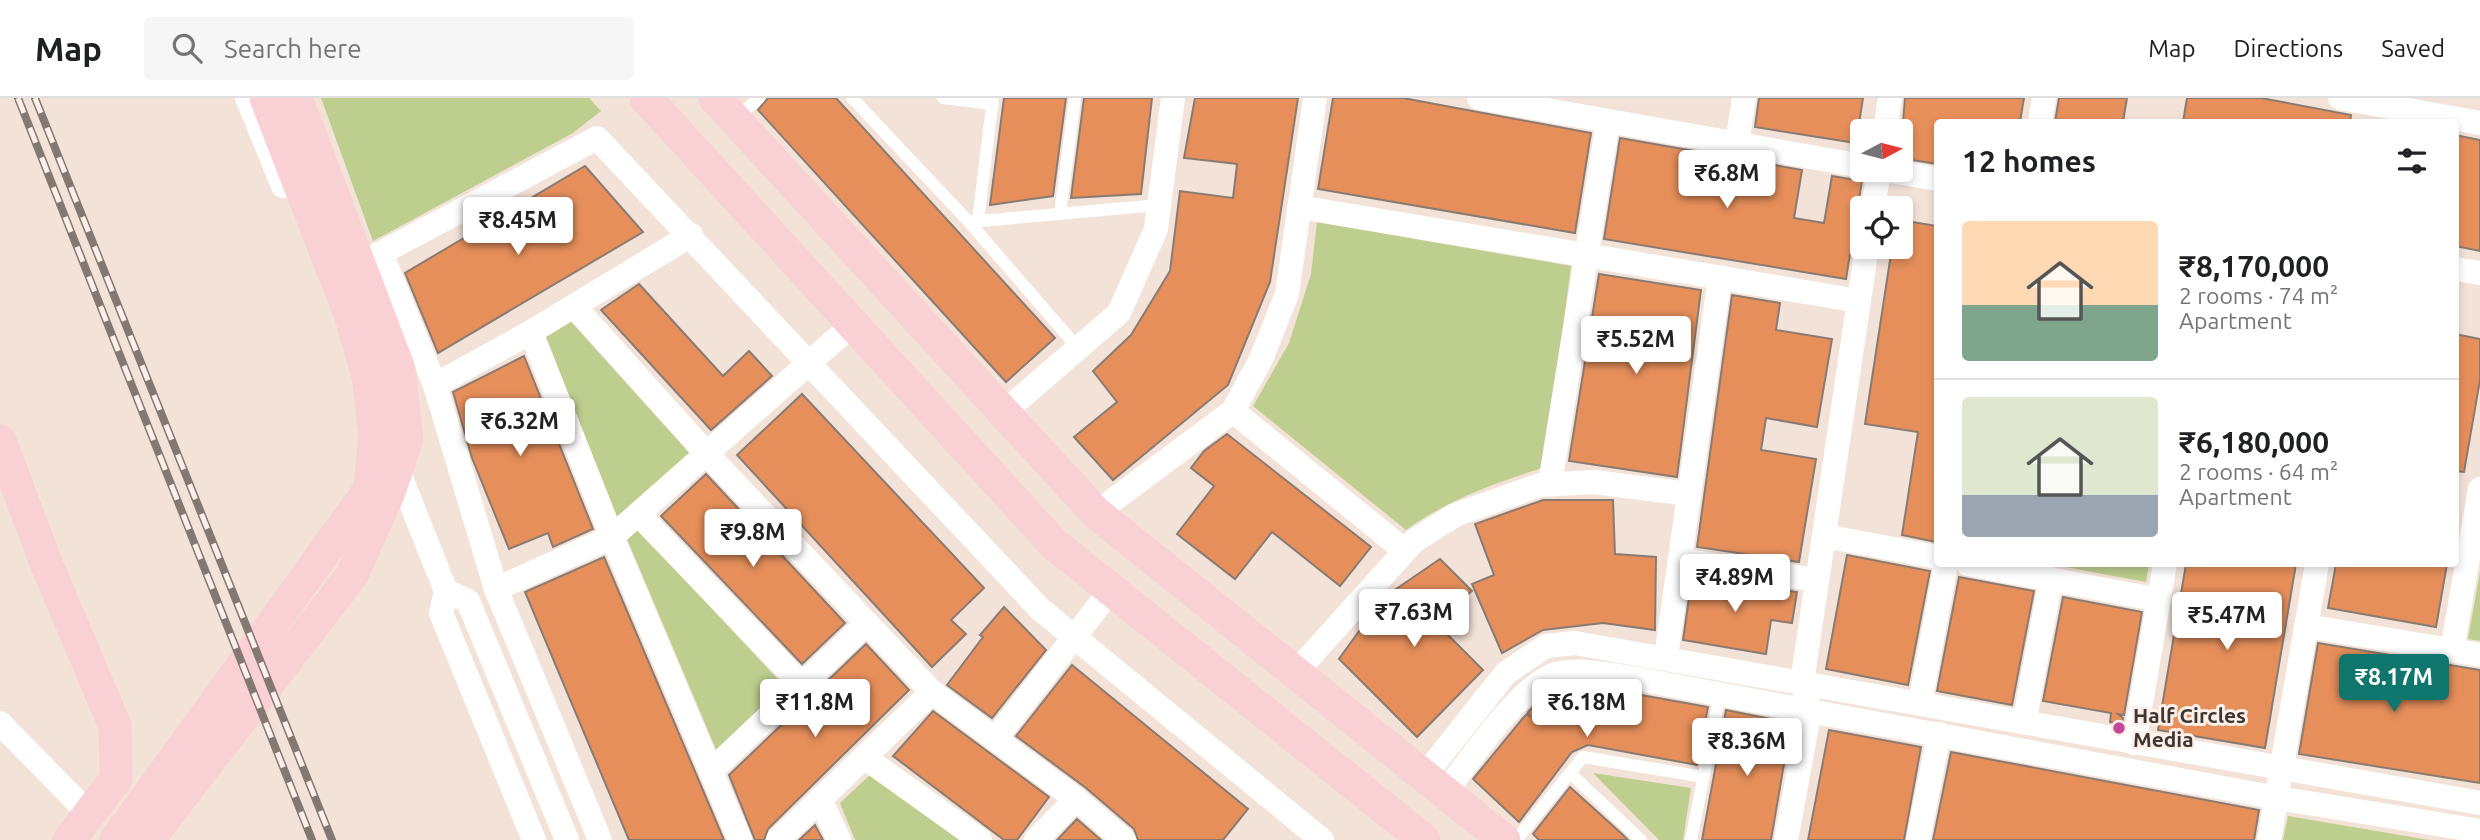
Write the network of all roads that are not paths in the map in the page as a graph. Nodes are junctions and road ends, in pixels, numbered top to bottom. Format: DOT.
graph roads {
  1 [pos="247,98"];
  2 [pos="265,98"];
  3 [pos="296,98"];
  4 [pos="646,98"];
  5 [pos="759,98"];
  6 [pos="943,98"];
  7 [pos="1075,98"];
  8 [pos="1173,98"];
  9 [pos="1315,98"];
  10 [pos="1479,98"];
  11 [pos="1744,98"];
  12 [pos="1890,98"];
  13 [pos="2044,98"];
  14 [pos="2340,98"];
  15 [pos="858,100"];
  16 [pos="993,101"];
  17 [pos="725,109"];
  18 [pos="2397,110"];
  19 [pos="1887,119"];
  20 [pos="2040,119"];
  21 [pos="2454,119"];
  22 [pos="2459,120"];
  23 [pos="1608,121"];
  24 [pos="2480,123"];
  25 [pos="1737,144"];
  26 [pos="1850,164"];
  27 [pos="1913,175"];
  28 [pos="1934,178"];
  29 [pos="1159,205"];
  30 [pos="1299,207"];
  31 [pos="1060,214"];
  32 [pos="973,222"];
  33 [pos="691,235"];
  34 [pos="381,253"];
  35 [pos="1587,255"];
  36 [pos="1865,259"];
  37 [pos="2459,270"];
  38 [pos="2480,273"];
  39 [pos="1720,277"];
  40 [pos="323,284"];
  41 [pos="1859,301"];
  42 [pos="574,306"];
  43 [pos="852,325"];
  44 [pos="531,332"];
  45 [pos="1078,348"];
  46 [pos="810,364"];
  47 [pos="435,385"];
  48 [pos="1233,411"];
  49 [pos="1004,412"];
  50 [pos="0,441"];
  51 [pos="707,454"];
  52 [pos="1550,484"];
  53 [pos="2480,489"];
  54 [pos="1689,494"];
  55 [pos="1096,513"];
  56 [pos="638,514"];
  57 [pos="2477,526"];
  58 [pos="1824,536"];
  59 [pos="612,537"];
  60 [pos="1405,551"];
  61 [pos="1934,556"];
  62 [pos="1680,560"];
  63 [pos="1945,567"];
  64 [pos="1985,567"];
  65 [pos="2164,567"];
  66 [pos="2317,567"];
  67 [pos="2051,579"];
  68 [pos="1817,580"];
  69 [pos="496,589"];
  70 [pos="1111,590"];
  71 [pos="446,591"];
  72 [pos="2159,600"];
  73 [pos="867,623"];
  74 [pos="2306,626"];
  75 [pos="1073,636"];
  76 [pos="2452,650"];
  77 [pos="2480,655"];
  78 [pos="1666,657"];
  79 [pos="1296,673"];
  80 [pos="1801,682"];
  81 [pos="802,685"];
  82 [pos="932,692"];
  83 [pos="1720,694"];
  84 [pos="1920,704"];
  85 [pos="1810,710"];
  86 [pos="0,723"];
  87 [pos="2024,723"];
  88 [pos="1939,734"];
  89 [pos="995,738"];
  90 [pos="2134,743"];
  91 [pos="864,757"];
  92 [pos="2282,769"];
  93 [pos="710,771"];
  94 [pos="1570,773"];
  95 [pos="1704,777"];
  96 [pos="1435,783"];
  97 [pos="2277,798"];
  98 [pos="820,799"];
  99 [pos="1076,799"];
  100 [pos="2480,803"];
  101 [pos="89,814"];
  102 [pos="2480,831"];
  103 [pos="69,840"];
  104 [pos="116,840"];
  105 [pos="148,840"];
  106 [pos="534,840"];
  107 [pos="567,840"];
  108 [pos="600,840"];
  109 [pos="740,840"];
  110 [pos="778,840"];
  111 [pos="838,840"];
  112 [pos="980,840"];
  113 [pos="1036,840"];
  114 [pos="1124,840"];
  115 [pos="1322,840"];
  116 [pos="1424,840"];
  117 [pos="1504,840"];
  118 [pos="1516,840"];
  119 [pos="1642,840"];
  120 [pos="1692,840"];
  121 [pos="1786,840"];
  122 [pos="1919,840"];
  123 [pos="2269,840"];
  1 -- 40 [label="street"];
  2 -- 104 [label="street"];
  3 -- 105 [label="street"];
  4 -- 43 [label="street"];
  5 -- 17 [label="lane"];
  6 -- 16 [label="lane"];
  7 -- 31 [label="lane"];
  8 -- 29 [label="street"];
  9 -- 30 [label="street"];
  10 -- 23 [label="street"];
  11 -- 25 [label="street"];
  12 -- 19 [label="street"];
  13 -- 20 [label="street"];
  14 -- 18 [label="street"];
  15 -- 32 [label="lane"];
  16 -- 32 [label="lane"];
  17 -- 49 [label="street"];
  18 -- 21 [label="street"];
  22 -- 24 [label="street"];
  23 -- 25 [label="street"];
  23 -- 35 [label="street"];
  25 -- 26 [label="street"];
  27 -- 28 [label="street"];
  29 -- 31 [label="lane"];
  29 -- 45 [label="street"];
  30 -- 35 [label="street"];
  30 -- 48 [label="street"];
  31 -- 32 [label="lane"];
  32 -- 45 [label="lane"];
  33 -- 34 [label="street"];
  33 -- 42 [label="street"];
  33 -- 46 [label="street"];
  34 -- 40 [label="street"];
  34 -- 47 [label="street"];
  35 -- 39 [label="street"];
  35 -- 52 [label="street"];
  36 -- 41 [label="street"];
  37 -- 38 [label="street"];
  39 -- 41 [label="street"];
  39 -- 54 [label="street"];
  40 -- 71 [label="street"];
  41 -- 58 [label="street"];
  42 -- 44 [label="street"];
  42 -- 51 [label="street"];
  43 -- 46 [label="street"];
  43 -- 70 [label="street"];
  44 -- 47 [label="street"];
  44 -- 59 [label="street"];
  45 -- 49 [label="street"];
  46 -- 51 [label="street"];
  46 -- 75 [label="street"];
  47 -- 69 [label="street"];
  48 -- 55 [label="street"];
  48 -- 60 [label="street"];
  49 -- 55 [label="street"];
  50 -- 101 [label="street"];
  51 -- 56 [label="street"];
  51 -- 73 [label="street"];
  52 -- 54 [label="street"];
  52 -- 60 [label="street"];
  53 -- 57 [label="street"];
  54 -- 62 [label="street"];
  55 -- 79 [label="street"];
  56 -- 59 [label="street"];
  56 -- 81 [label="street"];
  57 -- 76 [label="street"];
  58 -- 61 [label="street"];
  58 -- 68 [label="street"];
  59 -- 69 [label="street"];
  59 -- 93 [label="street"];
  60 -- 79 [label="street"];
  62 -- 68 [label="street"];
  62 -- 78 [label="street"];
  63 -- 84 [label="street"];
  64 -- 67 [label="street"];
  65 -- 72 [label="street"];
  66 -- 74 [label="street"];
  67 -- 72 [label="street"];
  67 -- 87 [label="street"];
  68 -- 80 [label="street"];
  69 -- 108 [label="street"];
  70 -- 75 [label="street"];
  70 -- 116 [label="street"];
  71 -- 106 [label="street"];
  71 -- 107 [label="street"];
  72 -- 90 [label="street"];
  73 -- 81 [label="street"];
  73 -- 82 [label="street"];
  74 -- 76 [label="street"];
  74 -- 92 [label="street"];
  75 -- 89 [label="street"];
  75 -- 115 [label="street"];
  76 -- 77 [label="street"];
  78 -- 80 [label="street"];
  78 -- 96 [label="street"];
  79 -- 96 [label="street"];
  80 -- 84 [label="street"];
  80 -- 85 [label="street"];
  81 -- 93 [label="street"];
  82 -- 89 [label="street"];
  82 -- 91 [label="street"];
  83 -- 85 [label="street"];
  83 -- 95 [label="lane"];
  83 -- 96 [label="street"];
  84 -- 87 [label="street"];
  85 -- 88 [label="street"];
  85 -- 121 [label="street"];
  86 -- 101 [label="street"];
  87 -- 90 [label="street"];
  88 -- 97 [label="street"];
  88 -- 122 [label="street"];
  89 -- 99 [label="street"];
  90 -- 92 [label="street"];
  91 -- 98 [label="street"];
  91 -- 112 [label="street"];
  92 -- 97 [label="street"];
  92 -- 100 [label="street"];
  93 -- 109 [label="street"];
  94 -- 95 [label="lane"];
  94 -- 118 [label="lane"];
  94 -- 119 [label="lane"];
  95 -- 120 [label="lane"];
  96 -- 117 [label="street"];
  97 -- 102 [label="street"];
  97 -- 123 [label="street"];
  98 -- 110 [label="street"];
  98 -- 111 [label="street"];
  99 -- 113 [label="street"];
  99 -- 114 [label="street"];
  101 -- 103 [label="street"];
}
